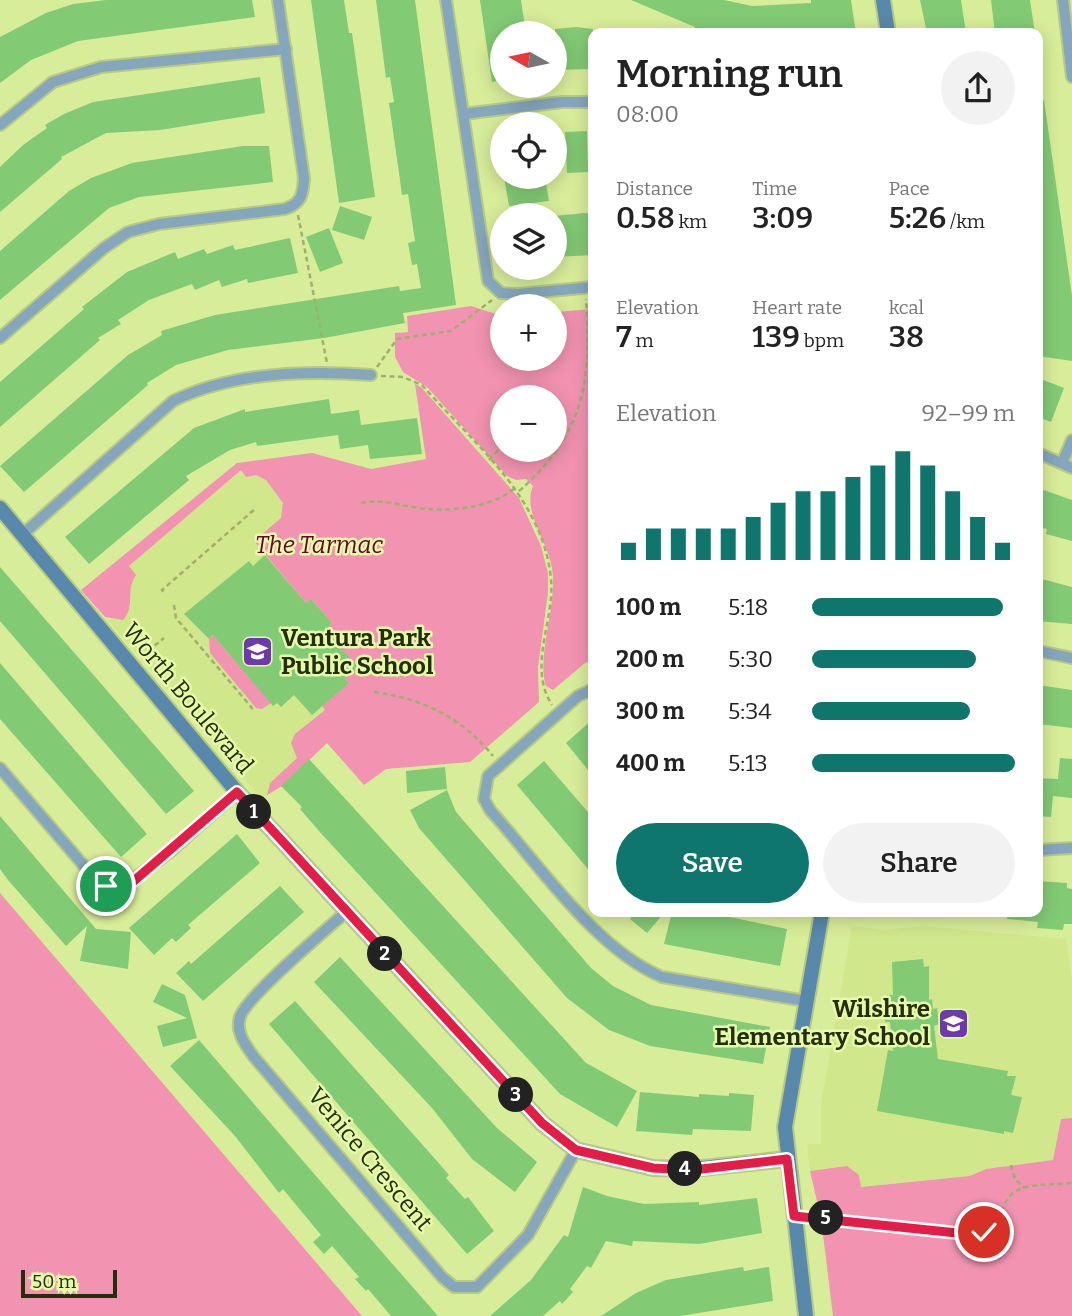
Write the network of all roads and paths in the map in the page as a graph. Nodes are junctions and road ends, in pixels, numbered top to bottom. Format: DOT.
graph roads {
  1 [pos="278,0"];
  2 [pos="446,0"];
  3 [pos="883,0"];
  4 [pos="1063,0"];
  5 [pos="887,28"];
  6 [pos="286,49"];
  7 [pos="1072,77"];
  8 [pos="588,102"];
  9 [pos="463,114"];
  10 [pos="0,125"];
  11 [pos="295,205"];
  12 [pos="588,287"];
  13 [pos="500,293"];
  14 [pos="588,327"];
  15 [pos="0,338"];
  16 [pos="329,372"];
  17 [pos="371,375"];
  18 [pos="1072,440"];
  19 [pos="1043,455"];
  20 [pos="489,460"];
  21 [pos="1067,465"];
  22 [pos="517,489"];
  23 [pos="361,503"];
  24 [pos="0,508"];
  25 [pos="255,509"];
  26 [pos="22,535"];
  27 [pos="163,592"];
  28 [pos="174,605"];
  29 [pos="164,638"];
  30 [pos="148,651"];
  31 [pos="1043,652"];
  32 [pos="1072,658"];
  33 [pos="374,692"];
  34 [pos="588,692"];
  35 [pos="250,710"];
  36 [pos="558,713"];
  37 [pos="500,764"];
  38 [pos="0,768"];
  39 [pos="237,792"];
  40 [pos="1072,848"];
  41 [pos="1043,850"];
  42 [pos="346,912"];
  43 [pos="820,917"];
  44 [pos="806,1001"];
  45 [pos="576,1150"];
  46 [pos="787,1159"];
  47 [pos="1011,1166"];
  48 [pos="1072,1184"];
  49 [pos="1024,1188"];
  50 [pos="794,1216"];
  51 [pos="806,1316"];
  1 -- 6 [label="street"];
  2 -- 9 [label="street"];
  3 -- 5 [label="street"];
  4 -- 7 [label="street"];
  6 -- 10 [label="street"];
  6 -- 11 [label="street"];
  8 -- 9 [label="street"];
  9 -- 13 [label="street"];
  11 -- 15 [label="street"];
  11 -- 16 [label="path"];
  12 -- 13 [label="street"];
  13 -- 17 [label="path"];
  14 -- 22 [label="path"];
  16 -- 17 [label="street"];
  16 -- 26 [label="street"];
  17 -- 20 [label="path"];
  18 -- 21 [label="street"];
  19 -- 21 [label="street"];
  20 -- 22 [label="path"];
  22 -- 23 [label="path"];
  22 -- 36 [label="path"];
  24 -- 26 [label="street, Worth Boulevard"];
  25 -- 27 [label="path"];
  26 -- 39 [label="street, Worth Boulevard"];
  28 -- 35 [label="path"];
  29 -- 30 [label="path"];
  31 -- 32 [label="street"];
  33 -- 37 [label="path"];
  34 -- 36 [label="street"];
  36 -- 37 [label="street"];
  37 -- 44 [label="street"];
  38 -- 39 [label="street"];
  39 -- 42 [label="street, Worth Boulevard"];
  40 -- 41 [label="street"];
  42 -- 45 [label="street, Worth Boulevard"];
  42 -- 45 [label="street, Venice Crescent"];
  43 -- 44 [label="street"];
  44 -- 46 [label="street"];
  45 -- 46 [label="street, Worth Boulevard"];
  46 -- 50 [label="street"];
  47 -- 49 [label="path"];
  48 -- 49 [label="path"];
  49 -- 50 [label="path"];
  50 -- 51 [label="street"];
}
